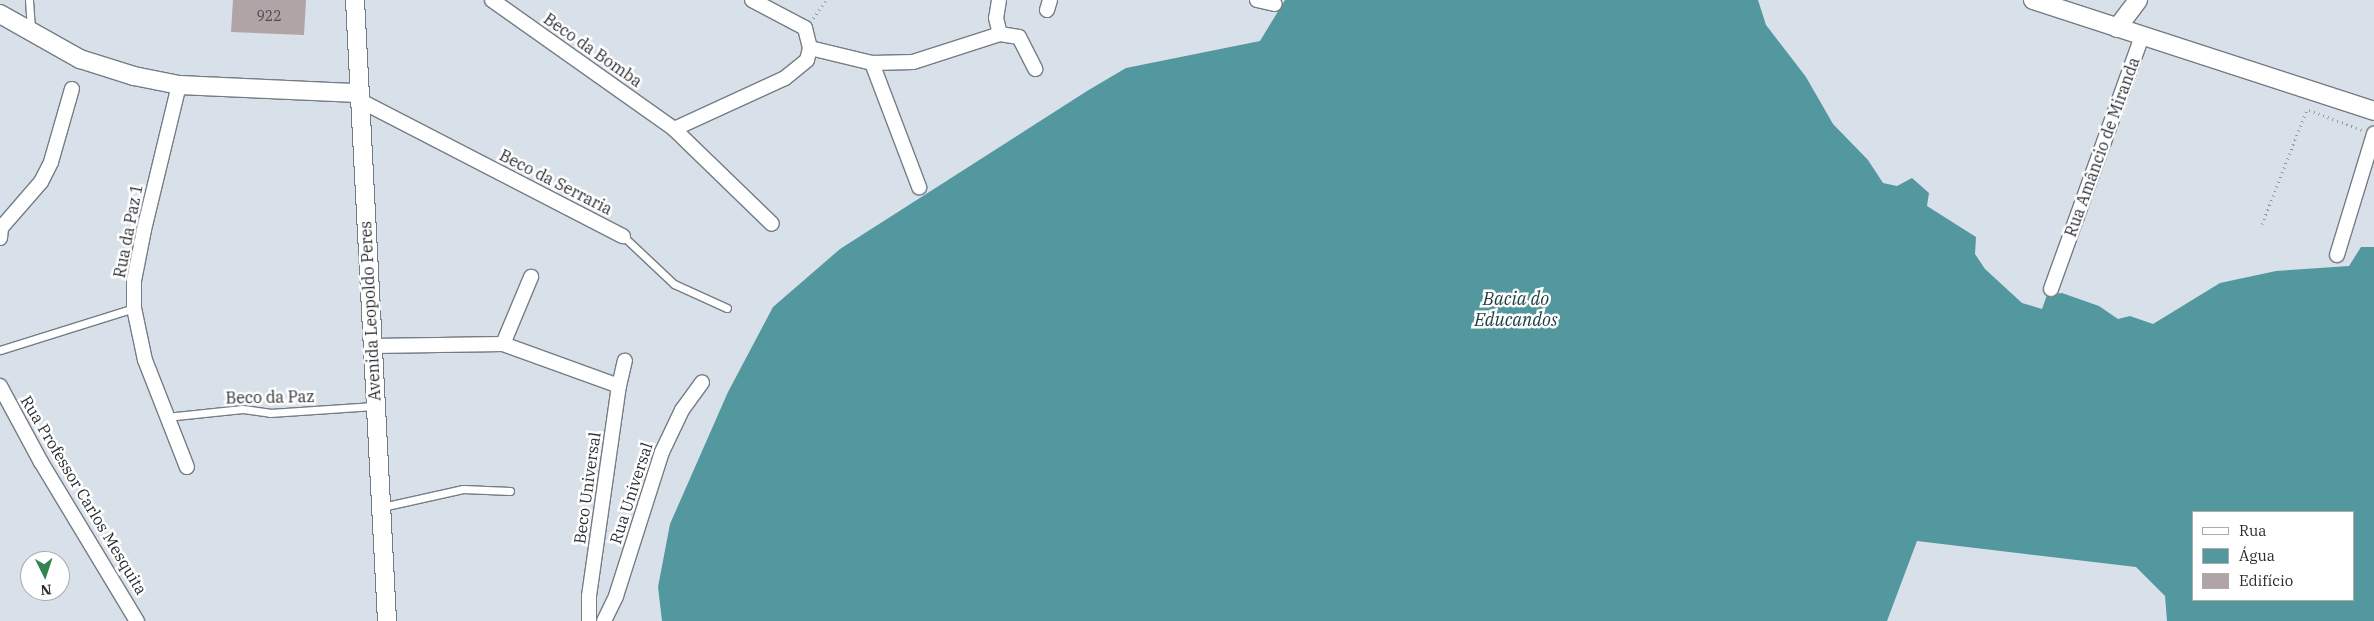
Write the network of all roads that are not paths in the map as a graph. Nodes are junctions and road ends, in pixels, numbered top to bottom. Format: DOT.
graph roads {
  1 [pos="29,0"];
  2 [pos="355,0"];
  3 [pos="492,0"];
  4 [pos="752,0"];
  5 [pos="999,0"];
  6 [pos="1257,0"];
  7 [pos="2033,0"];
  8 [pos="2138,1"];
  9 [pos="1275,4"];
  10 [pos="0,14"];
  11 [pos="2117,28"];
  12 [pos="31,32"];
  13 [pos="1000,34"];
  14 [pos="2142,36"];
  15 [pos="810,48"];
  16 [pos="872,63"];
  17 [pos="1035,69"];
  18 [pos="179,85"];
  19 [pos="72,89"];
  20 [pos="359,96"];
  21 [pos="2374,111"];
  22 [pos="674,129"];
  23 [pos="2373,134"];
  24 [pos="920,187"];
  25 [pos="772,224"];
  26 [pos="0,231"];
  27 [pos="623,236"];
  28 [pos="2337,255"];
  29 [pos="531,277"];
  30 [pos="2051,289"];
  31 [pos="134,308"];
  32 [pos="727,308"];
  33 [pos="503,344"];
  34 [pos="373,346"];
  35 [pos="0,350"];
  36 [pos="625,361"];
  37 [pos="702,382"];
  38 [pos="0,386"];
  39 [pos="619,386"];
  40 [pos="374,406"];
  41 [pos="166,417"];
  42 [pos="187,468"];
  43 [pos="510,491"];
  44 [pos="381,507"];
  45 [pos="137,621"];
  46 [pos="387,621"];
  47 [pos="588,621"];
  48 [pos="604,621"];
  1 -- 12 [label="lane"];
  2 -- 20 [label="street, Avenida Leopoldo Peres"];
  3 -- 22 [label="street, Beco da Bomba"];
  4 -- 15 [label="street"];
  5 -- 13 [label="street"];
  6 -- 9 [label="street"];
  7 -- 11 [label="street"];
  8 -- 11 [label="street, Rua Amâncio de Miranda"];
  8 -- 14 [label="street, Rua Amâncio de Miranda"];
  10 -- 12 [label="street"];
  11 -- 14 [label="street"];
  12 -- 18 [label="street"];
  13 -- 16 [label="street"];
  13 -- 17 [label="street"];
  14 -- 21 [label="street"];
  14 -- 30 [label="street, Rua Amâncio de Miranda"];
  15 -- 16 [label="street"];
  15 -- 22 [label="street"];
  16 -- 24 [label="street"];
  18 -- 20 [label="street"];
  18 -- 31 [label="street, Rua da Paz 1"];
  19 -- 26 [label="street"];
  20 -- 27 [label="street, Beco da Serraria"];
  20 -- 34 [label="street, Avenida Leopoldo Peres"];
  22 -- 25 [label="street, Beco da Bomba"];
  23 -- 28 [label="street"];
  27 -- 32 [label="lane, Beco da Serraria"];
  29 -- 33 [label="street"];
  31 -- 35 [label="lane"];
  31 -- 41 [label="street, Rua da Paz 1"];
  33 -- 34 [label="street"];
  33 -- 39 [label="street"];
  34 -- 40 [label="street, Avenida Leopoldo Peres"];
  36 -- 39 [label="street, Beco Universal"];
  37 -- 48 [label="street, Rua Universal"];
  38 -- 45 [label="street, Rua Professor Carlos Mesquita"];
  39 -- 47 [label="street, Beco Universal"];
  40 -- 41 [label="lane, Beco da Paz"];
  40 -- 44 [label="street, Avenida Leopoldo Peres"];
  41 -- 42 [label="street, Rua da Paz 1"];
  43 -- 44 [label="lane"];
  44 -- 46 [label="street, Avenida Leopoldo Peres"];
}
